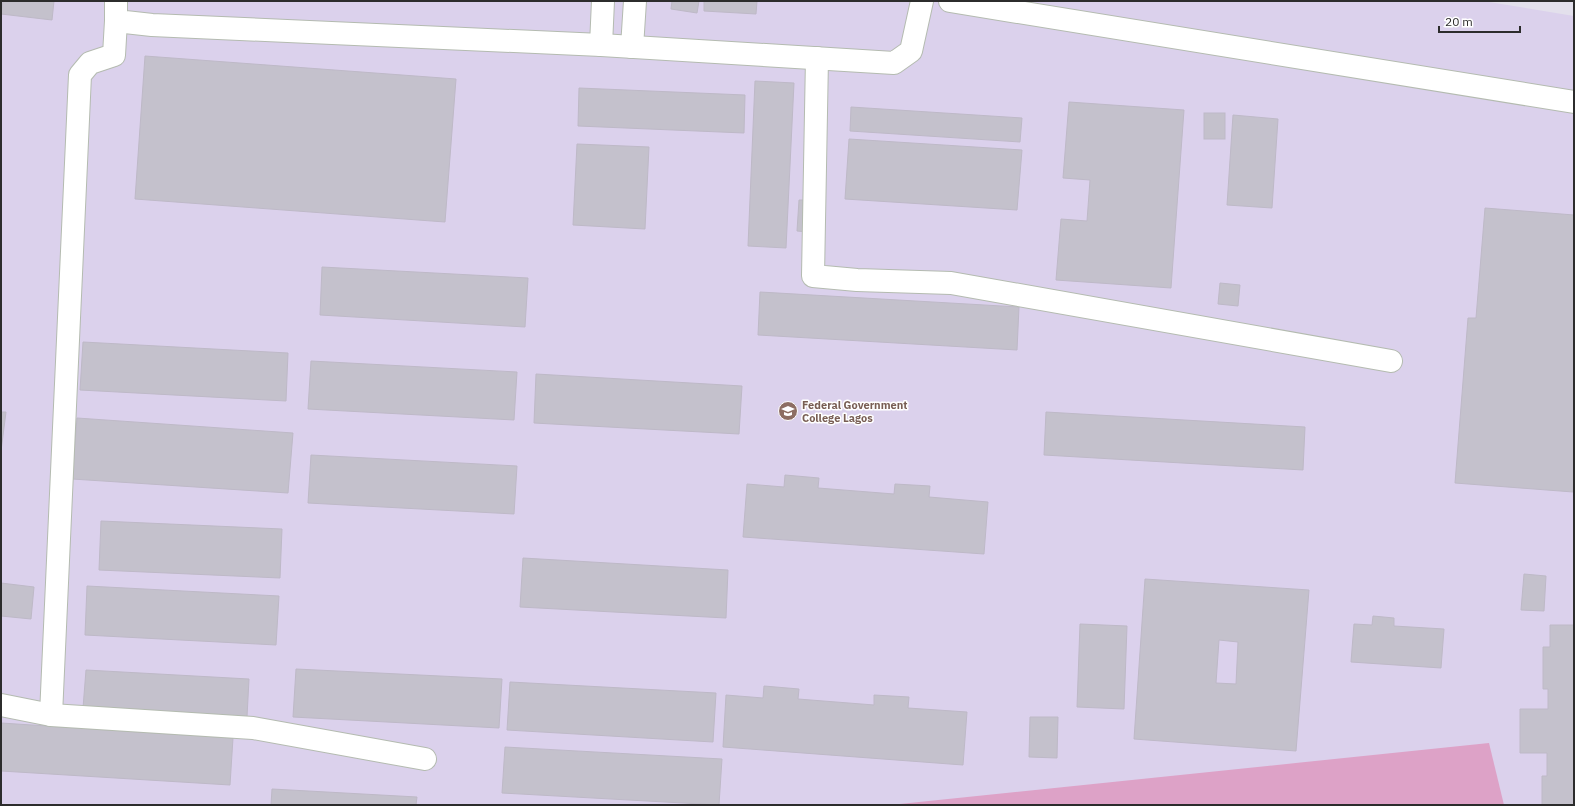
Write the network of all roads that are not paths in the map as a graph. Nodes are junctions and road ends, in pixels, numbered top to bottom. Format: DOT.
graph roads {
  1 [pos="603,1"];
  2 [pos="635,1"];
  3 [pos="922,1"];
  4 [pos="950,1"];
  5 [pos="116,11"];
  6 [pos="601,45"];
  7 [pos="632,46"];
  8 [pos="817,58"];
  9 [pos="1574,102"];
  10 [pos="1392,361"];
  11 [pos="1,705"];
  12 [pos="51,715"];
  13 [pos="425,759"];
  1 -- 6 [label="lane"];
  2 -- 7 [label="lane"];
  3 -- 8 [label="lane"];
  4 -- 9 [label="lane"];
  5 -- 6 [label="lane"];
  5 -- 12 [label="lane"];
  6 -- 7 [label="lane"];
  7 -- 8 [label="lane"];
  8 -- 10 [label="lane"];
  11 -- 12 [label="lane"];
  12 -- 13 [label="lane"];
}
